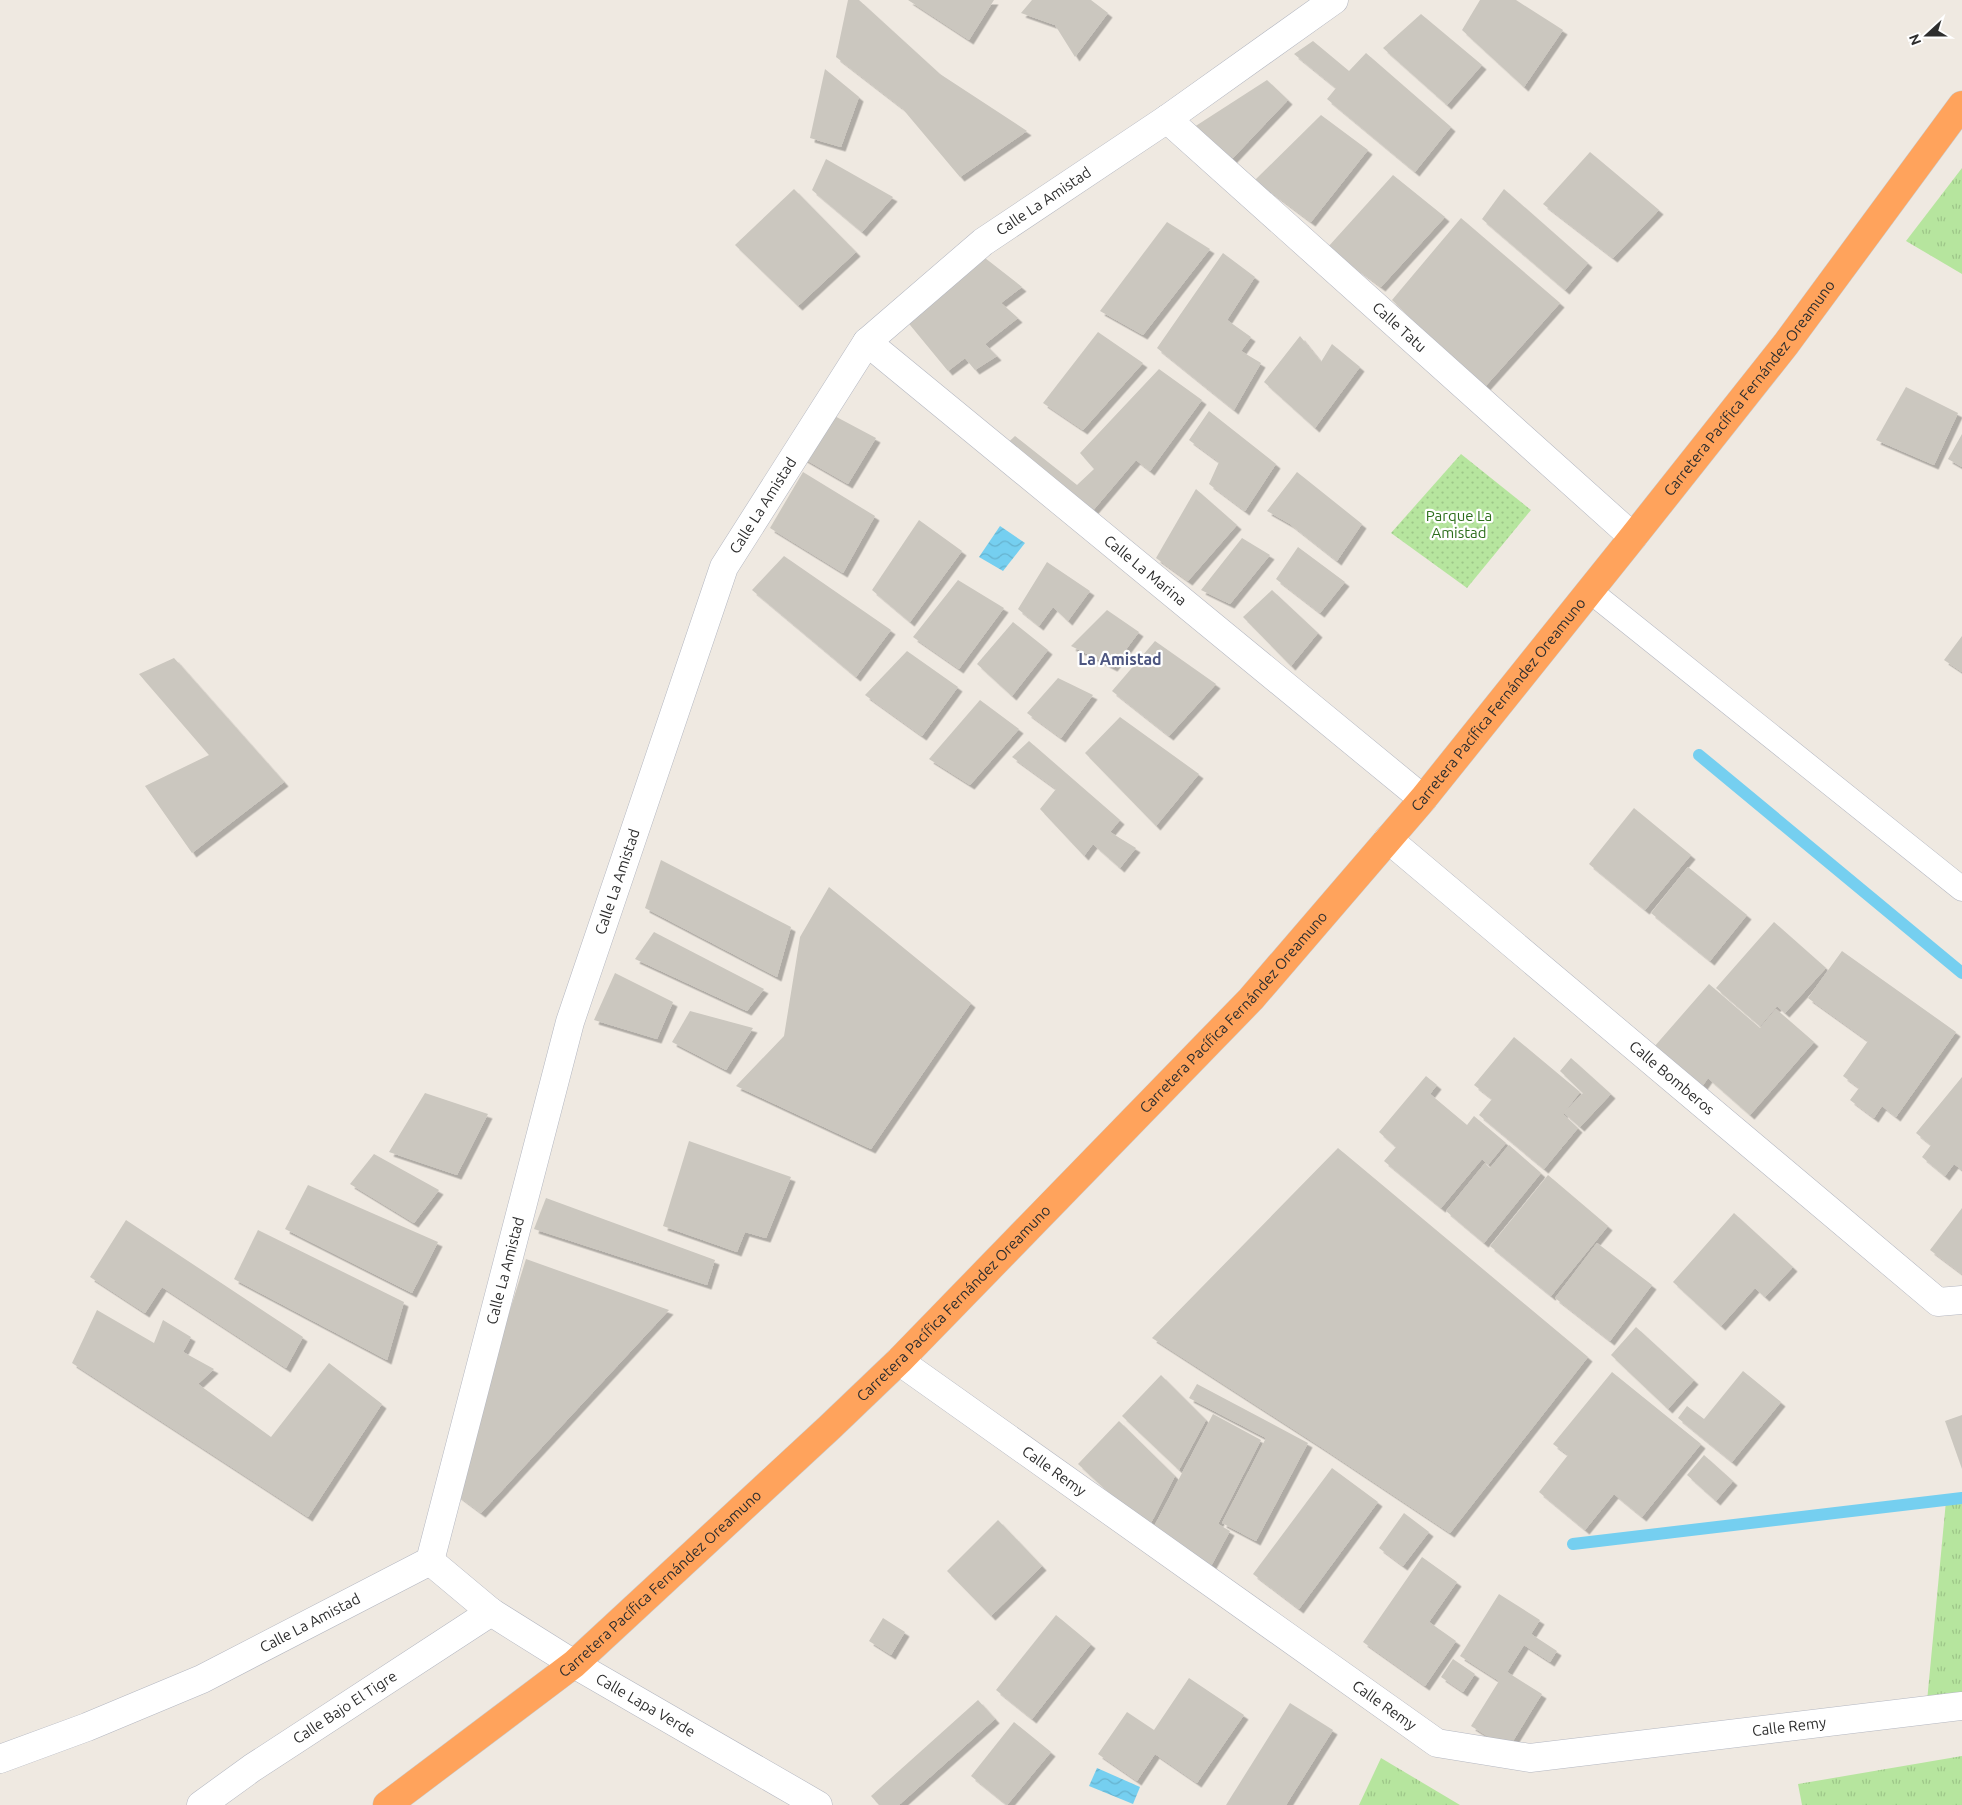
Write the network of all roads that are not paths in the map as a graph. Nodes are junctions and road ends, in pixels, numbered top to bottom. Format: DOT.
graph roads {
  1 [pos="1334,0"];
  2 [pos="1962,105"];
  3 [pos="1167,120"];
  4 [pos="867,342"];
  5 [pos="1633,537"];
  6 [pos="1590,591"];
  7 [pos="1423,799"];
  8 [pos="1388,839"];
  9 [pos="1962,890"];
  10 [pos="1962,1300"];
  11 [pos="899,1361"];
  12 [pos="430,1561"];
  13 [pos="491,1612"];
  14 [pos="574,1664"];
  15 [pos="1962,1706"];
  16 [pos="0,1758"];
  17 [pos="201,1805"];
  18 [pos="387,1805"];
  19 [pos="818,1805"];
  1 -- 3 [label="street, Calle La Amistad"];
  2 -- 5 [label="highway, Carretera Pacífica Fernández Oreamuno"];
  3 -- 4 [label="street, Calle La Amistad"];
  3 -- 5 [label="street, Calle Tatu"];
  4 -- 7 [label="street, Calle La Marina"];
  4 -- 12 [label="street, Calle La Amistad"];
  5 -- 6 [label="highway, Carretera Pacífica Fernández Oreamuno"];
  6 -- 7 [label="highway, Carretera Pacífica Fernández Oreamuno"];
  6 -- 9 [label="lane"];
  7 -- 8 [label="highway, Carretera Pacífica Fernández Oreamuno"];
  8 -- 10 [label="street, Calle Bomberos"];
  8 -- 11 [label="highway, Carretera Pacífica Fernández Oreamuno"];
  11 -- 14 [label="highway, Carretera Pacífica Fernández Oreamuno"];
  11 -- 15 [label="street, Calle Remy"];
  12 -- 13 [label="street, Calle Lapa Verde"];
  12 -- 16 [label="street, Calle La Amistad"];
  13 -- 14 [label="street, Calle Lapa Verde"];
  13 -- 17 [label="street, Calle Bajo El Tigre"];
  14 -- 18 [label="highway, Carretera Pacífica Fernández Oreamuno"];
  14 -- 19 [label="street, Calle Lapa Verde"];
}
